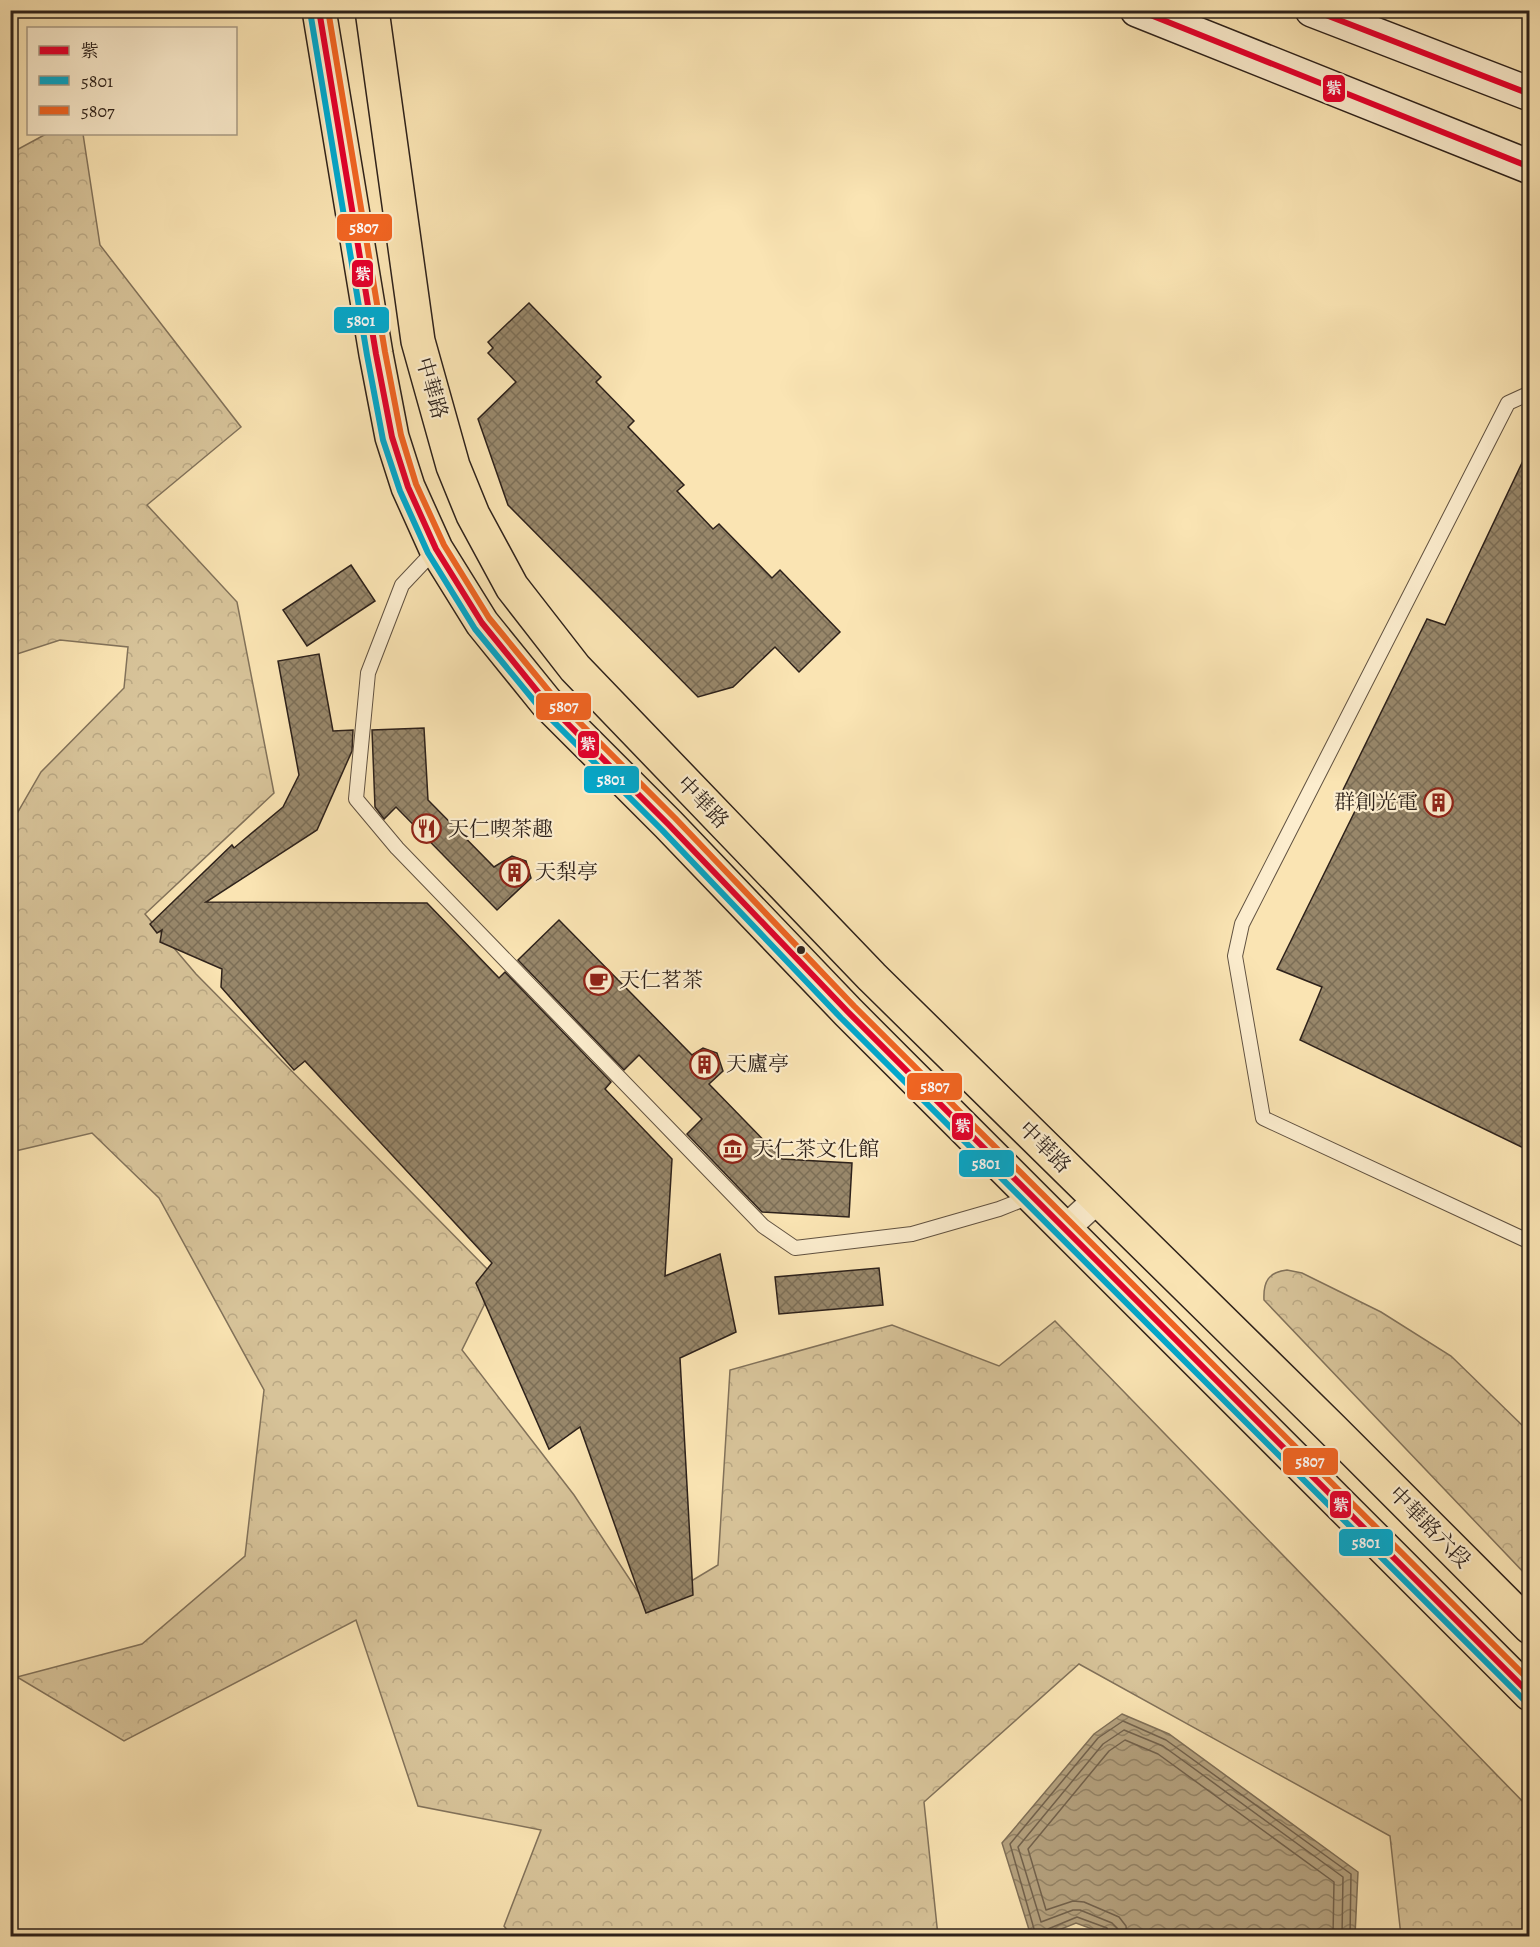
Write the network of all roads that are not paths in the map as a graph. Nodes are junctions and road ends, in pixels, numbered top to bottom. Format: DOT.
graph roads {
  1 [pos="319,10"];
  2 [pos="372,10"];
  3 [pos="1137,10"];
  4 [pos="1312,10"];
  5 [pos="1530,94"];
  6 [pos="1530,167"];
  7 [pos="1530,393"];
  8 [pos="436,549"];
  9 [pos="729,854"];
  10 [pos="1032,1196"];
  11 [pos="1098,1199"];
  12 [pos="1065,1229"];
  13 [pos="1530,1242"];
  14 [pos="1331,1428"];
  15 [pos="1530,1627"];
  16 [pos="1530,1694"];
  1 -- 8 [label="main road, 中華路"];
  2 -- 9 [label="main road, 中華路"];
  3 -- 6 [label="street"];
  4 -- 5 [label="street"];
  7 -- 13 [label="lane"];
  8 -- 9 [label="main road, 中華路"];
  8 -- 10 [label="lane"];
  9 -- 10 [label="main road, 中華路"];
  9 -- 11 [label="main road, 中華路"];
  10 -- 12 [label="main road, 中華路"];
  11 -- 12 [label="street"];
  11 -- 14 [label="main road, 中華路"];
  12 -- 16 [label="main road, 中華路"];
  14 -- 15 [label="main road, 中華路六段"];
}
